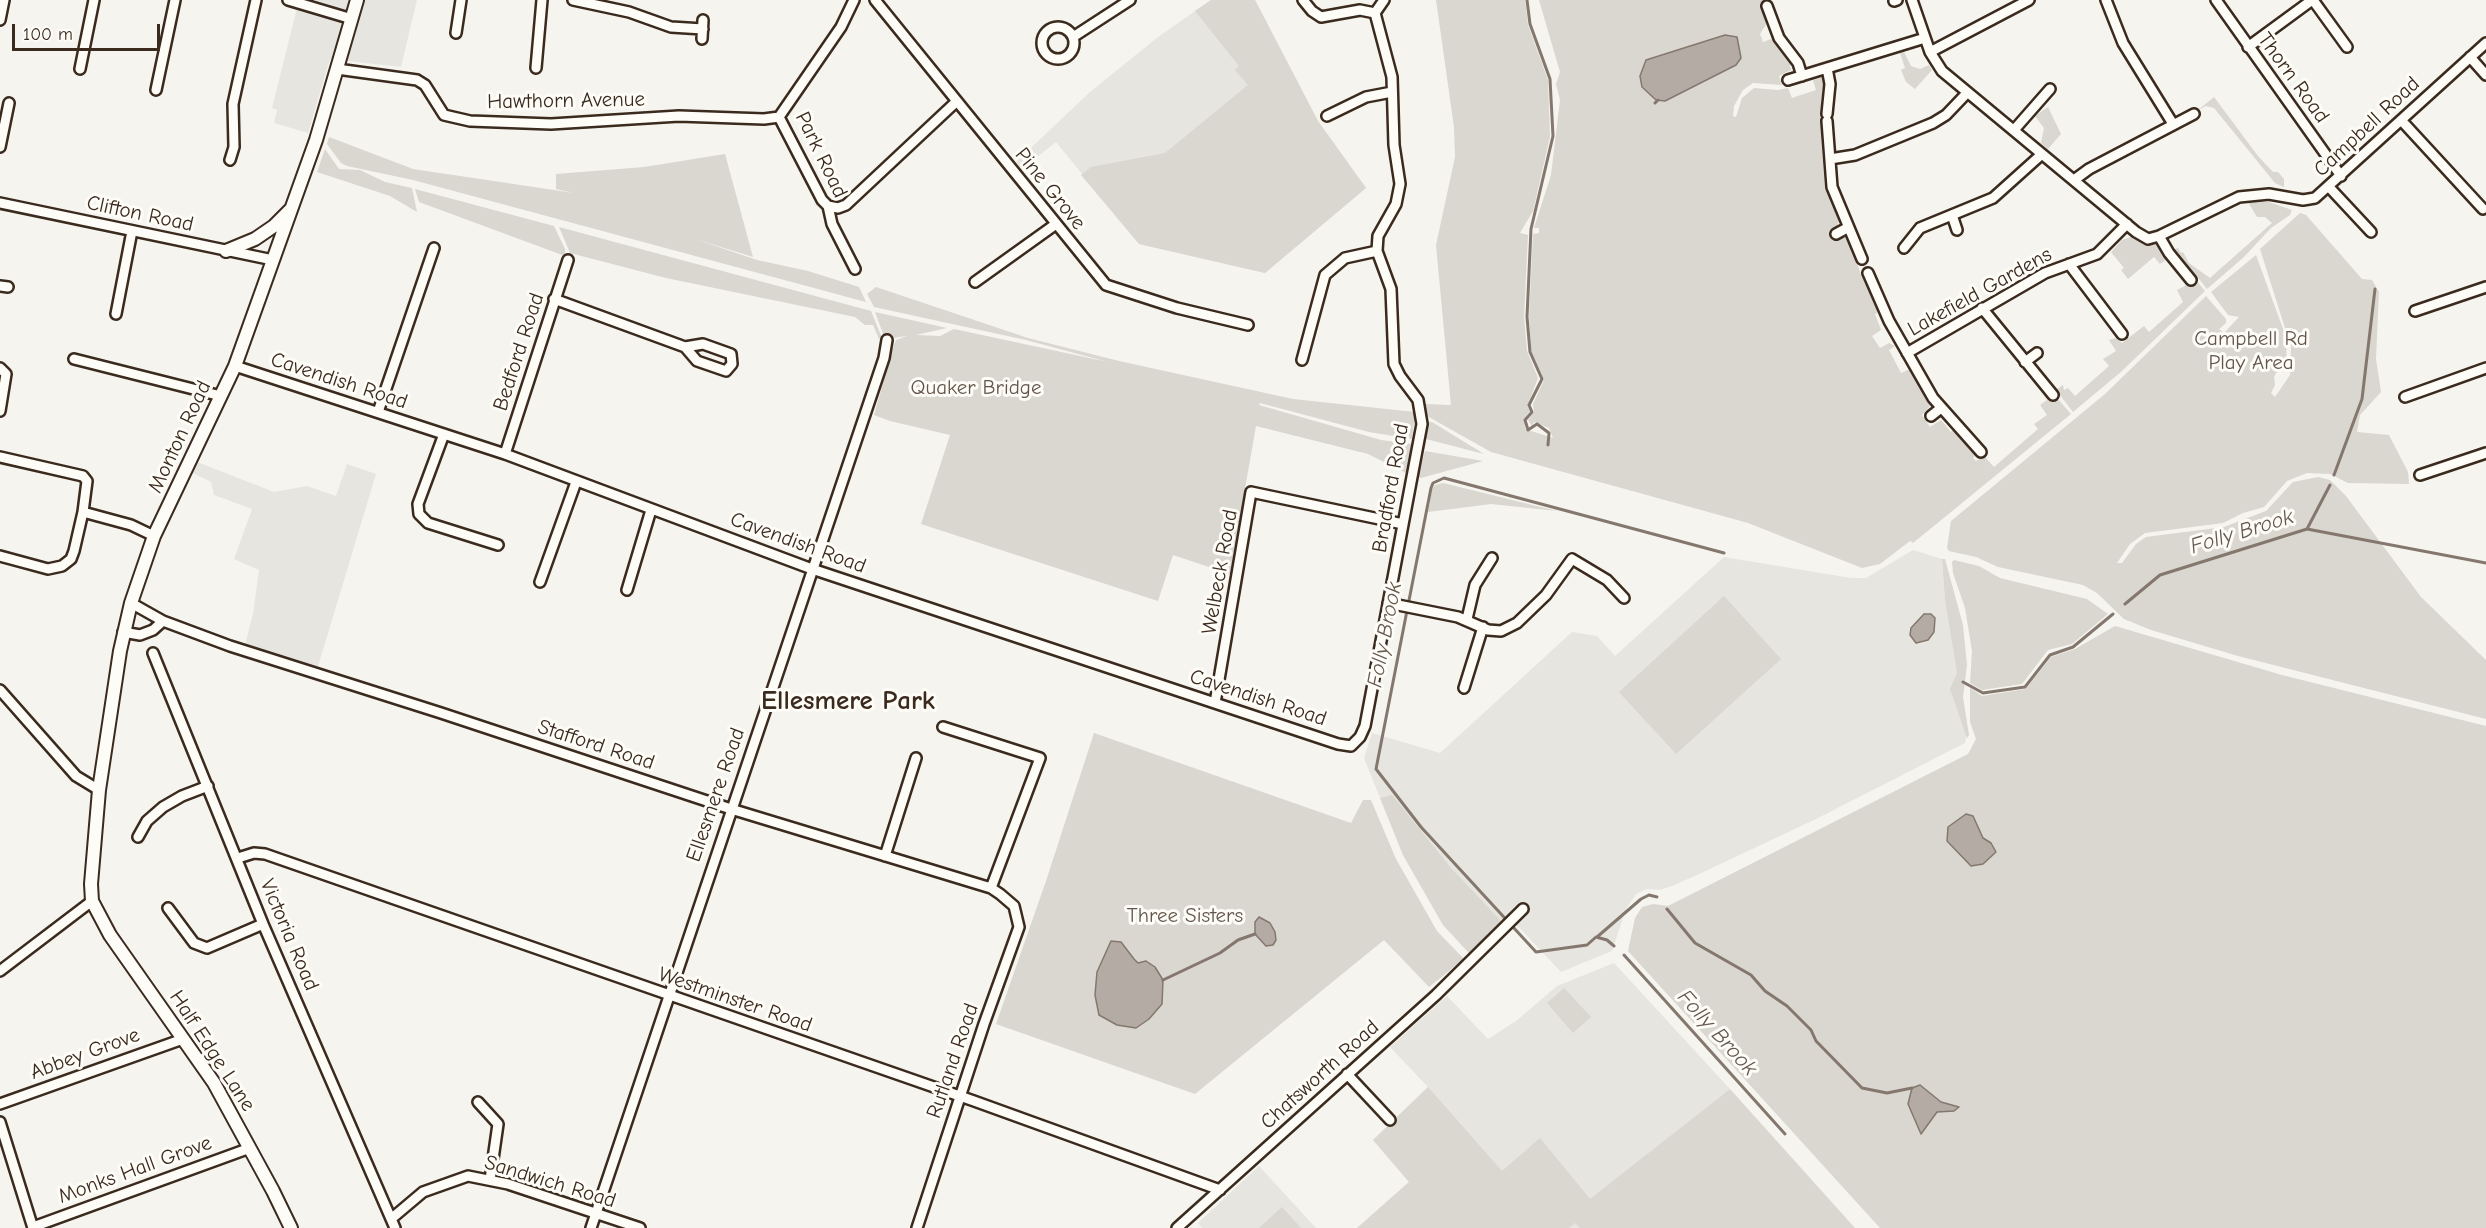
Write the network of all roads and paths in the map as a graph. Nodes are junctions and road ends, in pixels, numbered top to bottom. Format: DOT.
graph roads {
  1 [pos="4,0"];
  2 [pos="94,0"];
  3 [pos="175,0"];
  4 [pos="256,0"];
  5 [pos="288,0"];
  6 [pos="357,0"];
  7 [pos="461,0"];
  8 [pos="542,0"];
  9 [pos="573,0"];
  10 [pos="854,0"];
  11 [pos="875,0"];
  12 [pos="1109,0"];
  13 [pos="1130,0"];
  14 [pos="1303,0"];
  15 [pos="1384,0"];
  16 [pos="1912,0"];
  17 [pos="2106,0"];
  18 [pos="2216,0"];
  19 [pos="2313,0"];
  20 [pos="2023,2"];
  21 [pos="1767,6"];
  22 [pos="1116,9"];
  23 [pos="1375,13"];
  24 [pos="352,19"];
  25 [pos="0,20"];
  26 [pos="703,29"];
  27 [pos="1776,31"];
  28 [pos="456,33"];
  29 [pos="1765,36"];
  30 [pos="1073,37"];
  31 [pos="1925,38"];
  32 [pos="2486,43"];
  33 [pos="2248,47"];
  34 [pos="2347,47"];
  35 [pos="1930,52"];
  36 [pos="2470,57"];
  37 [pos="536,68"];
  38 [pos="1827,68"];
  39 [pos="80,69"];
  40 [pos="337,69"];
  41 [pos="2486,75"];
  42 [pos="1802,76"];
  43 [pos="1788,80"];
  44 [pos="2050,89"];
  45 [pos="156,90"];
  46 [pos="1392,92"];
  47 [pos="1967,93"];
  48 [pos="957,101"];
  49 [pos="9,103"];
  50 [pos="2193,114"];
  51 [pos="1327,116"];
  52 [pos="779,117"];
  53 [pos="2401,120"];
  54 [pos="2173,124"];
  55 [pos="2014,130"];
  56 [pos="0,147"];
  57 [pos="2042,154"];
  58 [pos="1830,159"];
  59 [pos="230,160"];
  60 [pos="2341,176"];
  61 [pos="2074,180"];
  62 [pos="2329,187"];
  63 [pos="0,203"];
  64 [pos="293,206"];
  65 [pos="828,206"];
  66 [pos="2483,209"];
  67 [pos="1952,216"];
  68 [pos="1056,224"];
  69 [pos="2127,224"];
  70 [pos="1847,228"];
  71 [pos="1957,230"];
  72 [pos="132,231"];
  73 [pos="2371,232"];
  74 [pos="1836,234"];
  75 [pos="2159,236"];
  76 [pos="1904,248"];
  77 [pos="226,251"];
  78 [pos="1377,251"];
  79 [pos="1862,259"];
  80 [pos="273,260"];
  81 [pos="442,260"];
  82 [pos="568,260"];
  83 [pos="2069,264"];
  84 [pos="855,269"];
  85 [pos="1868,273"];
  86 [pos="2191,280"];
  87 [pos="975,282"];
  88 [pos="2486,287"];
  89 [pos="554,299"];
  90 [pos="1982,309"];
  91 [pos="2415,311"];
  92 [pos="116,314"];
  93 [pos="1248,325"];
  94 [pos="2122,334"];
  95 [pos="887,340"];
  96 [pos="686,347"];
  97 [pos="1907,352"];
  98 [pos="2037,353"];
  99 [pos="74,359"];
  100 [pos="1302,360"];
  101 [pos="2025,362"];
  102 [pos="235,366"];
  103 [pos="0,368"];
  104 [pos="2486,368"];
  105 [pos="2053,395"];
  106 [pos="221,396"];
  107 [pos="2405,397"];
  108 [pos="1941,408"];
  109 [pos="0,411"];
  110 [pos="378,412"];
  111 [pos="1931,417"];
  112 [pos="444,434"];
  113 [pos="1981,452"];
  114 [pos="2486,453"];
  115 [pos="505,454"];
  116 [pos="0,457"];
  117 [pos="2420,475"];
  118 [pos="576,482"];
  119 [pos="651,510"];
  120 [pos="83,512"];
  121 [pos="1403,524"];
  122 [pos="154,536"];
  123 [pos="498,545"];
  124 [pos="1577,550"];
  125 [pos="0,556"];
  126 [pos="1492,558"];
  127 [pos="1572,558"];
  128 [pos="812,569"];
  129 [pos="1621,578"];
  130 [pos="540,582"];
  131 [pos="1613,586"];
  132 [pos="627,590"];
  133 [pos="1624,598"];
  134 [pos="131,603"];
  135 [pos="1388,603"];
  136 [pos="1467,619"];
  137 [pos="163,621"];
  138 [pos="1483,627"];
  139 [pos="123,632"];
  140 [pos="153,654"];
  141 [pos="1464,688"];
  142 [pos="0,690"];
  143 [pos="1215,703"];
  144 [pos="943,727"];
  145 [pos="1351,746"];
  146 [pos="916,758"];
  147 [pos="208,786"];
  148 [pos="99,790"];
  149 [pos="730,809"];
  150 [pos="138,837"];
  151 [pos="885,856"];
  152 [pos="238,858"];
  153 [pos="991,888"];
  154 [pos="92,901"];
  155 [pos="1014,906"];
  156 [pos="168,908"];
  157 [pos="1520,912"];
  158 [pos="263,924"];
  159 [pos="0,971"];
  160 [pos="668,996"];
  161 [pos="183,1039"];
  162 [pos="1347,1074"];
  163 [pos="960,1096"];
  164 [pos="478,1102"];
  165 [pos="0,1104"];
  166 [pos="1390,1120"];
  167 [pos="0,1122"];
  168 [pos="250,1148"];
  169 [pos="490,1180"];
  170 [pos="1220,1190"];
  171 [pos="595,1213"];
  172 [pos="393,1224"];
  173 [pos="33,1228"];
  174 [pos="291,1228"];
  175 [pos="591,1228"];
  176 [pos="640,1228"];
  177 [pos="916,1228"];
  178 [pos="1177,1228"];
  1 -- 25 [label="street"];
  2 -- 39 [label="street"];
  3 -- 45 [label="street"];
  4 -- 59 [label="street"];
  5 -- 24 [label="street"];
  6 -- 24 [label="main road, Monton Road"];
  7 -- 28 [label="street"];
  8 -- 37 [label="street"];
  9 -- 26 [label="street"];
  10 -- 52 [label="street, Park Road"];
  11 -- 48 [label="street, Pine Grove"];
  12 -- 22 [label="street"];
  13 -- 22 [label="street"];
  14 -- 23 [label="street"];
  15 -- 23 [label="street"];
  16 -- 31 [label="street"];
  17 -- 54 [label="street"];
  18 -- 33 [label="street, Thorn Road"];
  19 -- 33 [label="street"];
  19 -- 34 [label="street"];
  20 -- 35 [label="street"];
  21 -- 27 [label="street"];
  22 -- 30 [label="street"];
  23 -- 46 [label="street"];
  24 -- 40 [label="main road, Monton Road"];
  27 -- 29 [label="street"];
  27 -- 42 [label="street"];
  31 -- 35 [label="street"];
  31 -- 38 [label="street"];
  32 -- 36 [label="street, Campbell Road"];
  33 -- 60 [label="street, Thorn Road"];
  35 -- 47 [label="street"];
  36 -- 41 [label="street"];
  36 -- 53 [label="street, Campbell Road"];
  38 -- 42 [label="street"];
  38 -- 58 [label="street"];
  40 -- 52 [label="street, Hawthorn Avenue"];
  40 -- 64 [label="main road, Monton Road"];
  42 -- 43 [label="street"];
  44 -- 55 [label="street"];
  46 -- 51 [label="street"];
  46 -- 78 [label="street"];
  47 -- 55 [label="street"];
  47 -- 58 [label="street"];
  48 -- 65 [label="street"];
  48 -- 68 [label="street, Pine Grove"];
  49 -- 56 [label="street"];
  50 -- 54 [label="street"];
  52 -- 65 [label="street, Park Road"];
  53 -- 60 [label="street, Campbell Road"];
  53 -- 66 [label="street"];
  54 -- 61 [label="street"];
  55 -- 57 [label="street"];
  57 -- 61 [label="street"];
  57 -- 67 [label="street"];
  58 -- 70 [label="street"];
  60 -- 62 [label="street, Campbell Road"];
  61 -- 69 [label="street"];
  62 -- 73 [label="street"];
  62 -- 75 [label="street, Campbell Road"];
  63 -- 72 [label="street, Clifton Road"];
  64 -- 77 [label="main road"];
  64 -- 80 [label="main road, Monton Road"];
  65 -- 84 [label="street, Park Road"];
  67 -- 71 [label="street"];
  67 -- 76 [label="street"];
  68 -- 87 [label="street"];
  68 -- 93 [label="street, Pine Grove"];
  69 -- 75 [label="street"];
  69 -- 83 [label="street, Lakefield Gardens"];
  70 -- 74 [label="street"];
  70 -- 79 [label="street"];
  72 -- 77 [label="street, Clifton Road"];
  72 -- 92 [label="street"];
  75 -- 86 [label="street"];
  77 -- 80 [label="street, Clifton Road"];
  78 -- 100 [label="street"];
  78 -- 121 [label="street, Bradford Road"];
  80 -- 102 [label="main road, Monton Road"];
  81 -- 110 [label="street"];
  82 -- 89 [label="street, Bedford Road"];
  83 -- 90 [label="street, Lakefield Gardens"];
  83 -- 94 [label="street"];
  85 -- 97 [label="street, Lakefield Gardens"];
  88 -- 91 [label="street"];
  89 -- 96 [label="street"];
  89 -- 115 [label="street, Bedford Road"];
  90 -- 97 [label="street, Lakefield Gardens"];
  90 -- 101 [label="street"];
  95 -- 128 [label="street, Ellesmere Road"];
  96 -- 96 [label="street"];
  97 -- 108 [label="street, Lakefield Gardens"];
  98 -- 101 [label="street"];
  99 -- 106 [label="street"];
  101 -- 105 [label="street"];
  102 -- 106 [label="main road, Monton Road"];
  102 -- 110 [label="street, Cavendish Road"];
  103 -- 109 [label="street"];
  104 -- 107 [label="street"];
  106 -- 122 [label="main road, Monton Road"];
  108 -- 111 [label="street"];
  108 -- 113 [label="street, Lakefield Gardens"];
  110 -- 112 [label="street, Cavendish Road"];
  112 -- 115 [label="street, Cavendish Road"];
  112 -- 123 [label="street"];
  114 -- 117 [label="street"];
  115 -- 118 [label="street, Cavendish Road"];
  116 -- 120 [label="street"];
  118 -- 119 [label="street, Cavendish Road"];
  118 -- 130 [label="street"];
  119 -- 128 [label="street, Cavendish Road"];
  119 -- 132 [label="street"];
  120 -- 122 [label="street"];
  120 -- 125 [label="street"];
  121 -- 135 [label="street, Bradford Road"];
  121 -- 143 [label="street, Welbeck Road"];
  122 -- 134 [label="main road, Monton Road"];
  124 -- 127 [label="street"];
  126 -- 136 [label="street"];
  127 -- 131 [label="street"];
  127 -- 138 [label="street"];
  128 -- 143 [label="street, Cavendish Road"];
  128 -- 149 [label="street, Ellesmere Road"];
  129 -- 131 [label="street"];
  131 -- 133 [label="street"];
  134 -- 137 [label="street, Stafford Road"];
  134 -- 139 [label="main road, Monton Road"];
  135 -- 136 [label="street"];
  135 -- 145 [label="street, Bradford Road"];
  136 -- 138 [label="street"];
  137 -- 139 [label="street"];
  137 -- 149 [label="street, Stafford Road"];
  138 -- 141 [label="street"];
  139 -- 148 [label="main road, Monton Road"];
  140 -- 147 [label="street, Victoria Road"];
  142 -- 148 [label="street"];
  143 -- 145 [label="street, Cavendish Road"];
  144 -- 153 [label="street"];
  146 -- 151 [label="street"];
  147 -- 150 [label="street"];
  147 -- 152 [label="street, Victoria Road"];
  148 -- 154 [label="main road, Monton Road"];
  149 -- 151 [label="street, Stafford Road"];
  149 -- 160 [label="street, Ellesmere Road"];
  151 -- 153 [label="street, Stafford Road"];
  152 -- 158 [label="street, Victoria Road"];
  152 -- 160 [label="street, Westminster Road"];
  153 -- 155 [label="street, Stafford Road"];
  154 -- 159 [label="street"];
  154 -- 161 [label="main road, Half Edge Lane"];
  155 -- 163 [label="street, Rutland Road"];
  156 -- 158 [label="street"];
  157 -- 162 [label="street, Chatsworth Road"];
  158 -- 172 [label="street, Victoria Road"];
  160 -- 163 [label="street, Westminster Road"];
  160 -- 171 [label="street, Ellesmere Road"];
  161 -- 165 [label="street, Abbey Grove"];
  161 -- 168 [label="main road, Half Edge Lane"];
  162 -- 166 [label="street"];
  162 -- 170 [label="street, Chatsworth Road"];
  163 -- 170 [label="street, Westminster Road"];
  163 -- 177 [label="street, Rutland Road"];
  164 -- 169 [label="street"];
  167 -- 173 [label="street"];
  168 -- 173 [label="street, Monks Hall Grove"];
  168 -- 174 [label="main road, Half Edge Lane"];
  169 -- 171 [label="street, Sandwich Road"];
  169 -- 172 [label="street, Sandwich Road"];
  170 -- 178 [label="street, Chatsworth Road"];
  171 -- 175 [label="street, Ellesmere Road"];
  171 -- 176 [label="street, Sandwich Road"];
}
